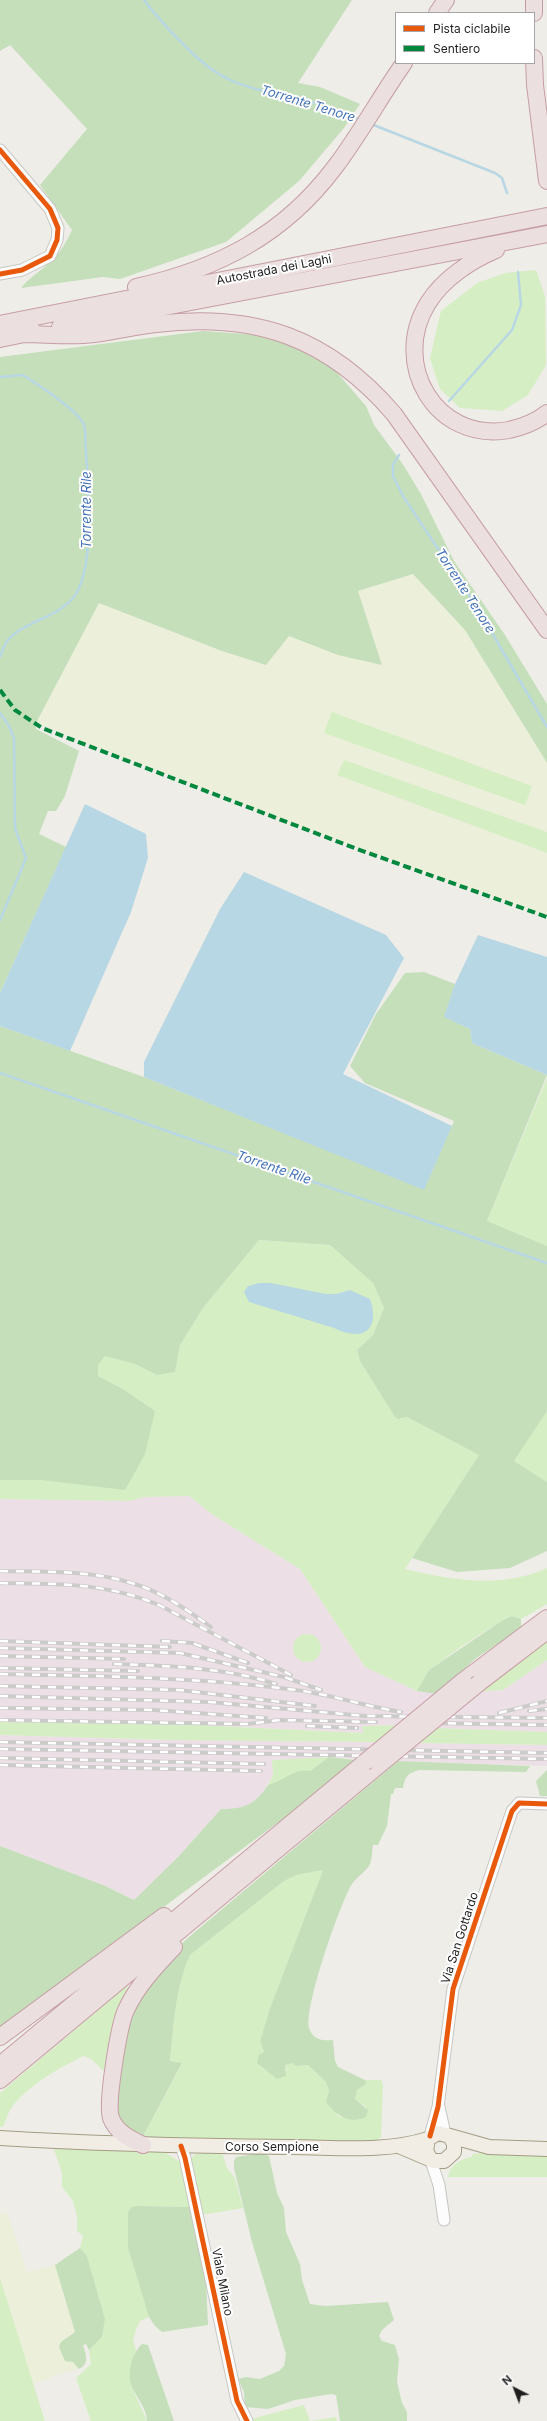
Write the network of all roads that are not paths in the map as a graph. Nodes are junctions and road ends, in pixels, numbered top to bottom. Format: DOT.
graph roads {
  1 [pos="446,0"];
  2 [pos="534,0"];
  3 [pos="438,12"];
  4 [pos="534,12"];
  5 [pos="403,64"];
  6 [pos="534,64"];
  7 [pos="0,150"];
  8 [pos="546,178"];
  9 [pos="547,181"];
  10 [pos="547,216"];
  11 [pos="547,234"];
  12 [pos="516,241"];
  13 [pos="0,274"];
  14 [pos="0,324"];
  15 [pos="23,327"];
  16 [pos="0,339"];
  17 [pos="547,413"];
  18 [pos="547,630"];
  19 [pos="547,1618"];
  20 [pos="547,1632"];
  21 [pos="372,1764"];
  22 [pos="547,1804"];
  23 [pos="254,1862"];
  24 [pos="0,2037"];
  25 [pos="0,2065"];
  26 [pos="0,2080"];
  27 [pos="438,2107"];
  28 [pos="447,2135"];
  29 [pos="429,2137"];
  30 [pos="0,2138"];
  31 [pos="143,2145"];
  32 [pos="181,2146"];
  33 [pos="400,2147"];
  34 [pos="489,2147"];
  35 [pos="547,2149"];
  36 [pos="450,2157"];
  37 [pos="430,2158"];
  38 [pos="439,2184"];
  39 [pos="444,2220"];
  40 [pos="247,2421"];
  1 -- 3 [label="highway"];
  2 -- 4 [label="highway"];
  5 -- 15 [label="highway"];
  6 -- 8 [label="highway"];
  7 -- 13 [label="street"];
  8 -- 9 [label="highway"];
  10 -- 15 [label="highway, Autostrada dei Laghi"];
  11 -- 12 [label="highway, Autostrada dei Laghi"];
  12 -- 15 [label="highway, Autostrada dei Laghi"];
  12 -- 17 [label="highway"];
  14 -- 15 [label="highway, Autostrada dei Laghi"];
  15 -- 16 [label="highway, Autostrada dei Laghi"];
  15 -- 18 [label="highway"];
  19 -- 21 [label="highway, bridge"];
  20 -- 21 [label="highway, bridge"];
  21 -- 23 [label="highway"];
  22 -- 27 [label="street, Via San Gottardo"];
  23 -- 24 [label="highway"];
  23 -- 25 [label="highway"];
  23 -- 26 [label="highway"];
  23 -- 31 [label="highway"];
  27 -- 28 [label="street, Via San Gottardo"];
  27 -- 29 [label="street, Via San Gottardo"];
  28 -- 29 [label="main road"];
  28 -- 34 [label="main road"];
  28 -- 36 [label="main road"];
  29 -- 33 [label="main road, Corso Sempione"];
  29 -- 37 [label="main road"];
  30 -- 31 [label="main road"];
  31 -- 32 [label="main road, Corso Sempione"];
  32 -- 33 [label="main road, Corso Sempione"];
  32 -- 40 [label="street, Viale Milano"];
  33 -- 37 [label="main road, Corso Sempione"];
  34 -- 35 [label="main road"];
  34 -- 36 [label="main road"];
  36 -- 37 [label="main road"];
  36 -- 38 [label="street"];
  37 -- 38 [label="street"];
  38 -- 39 [label="street"];
}
